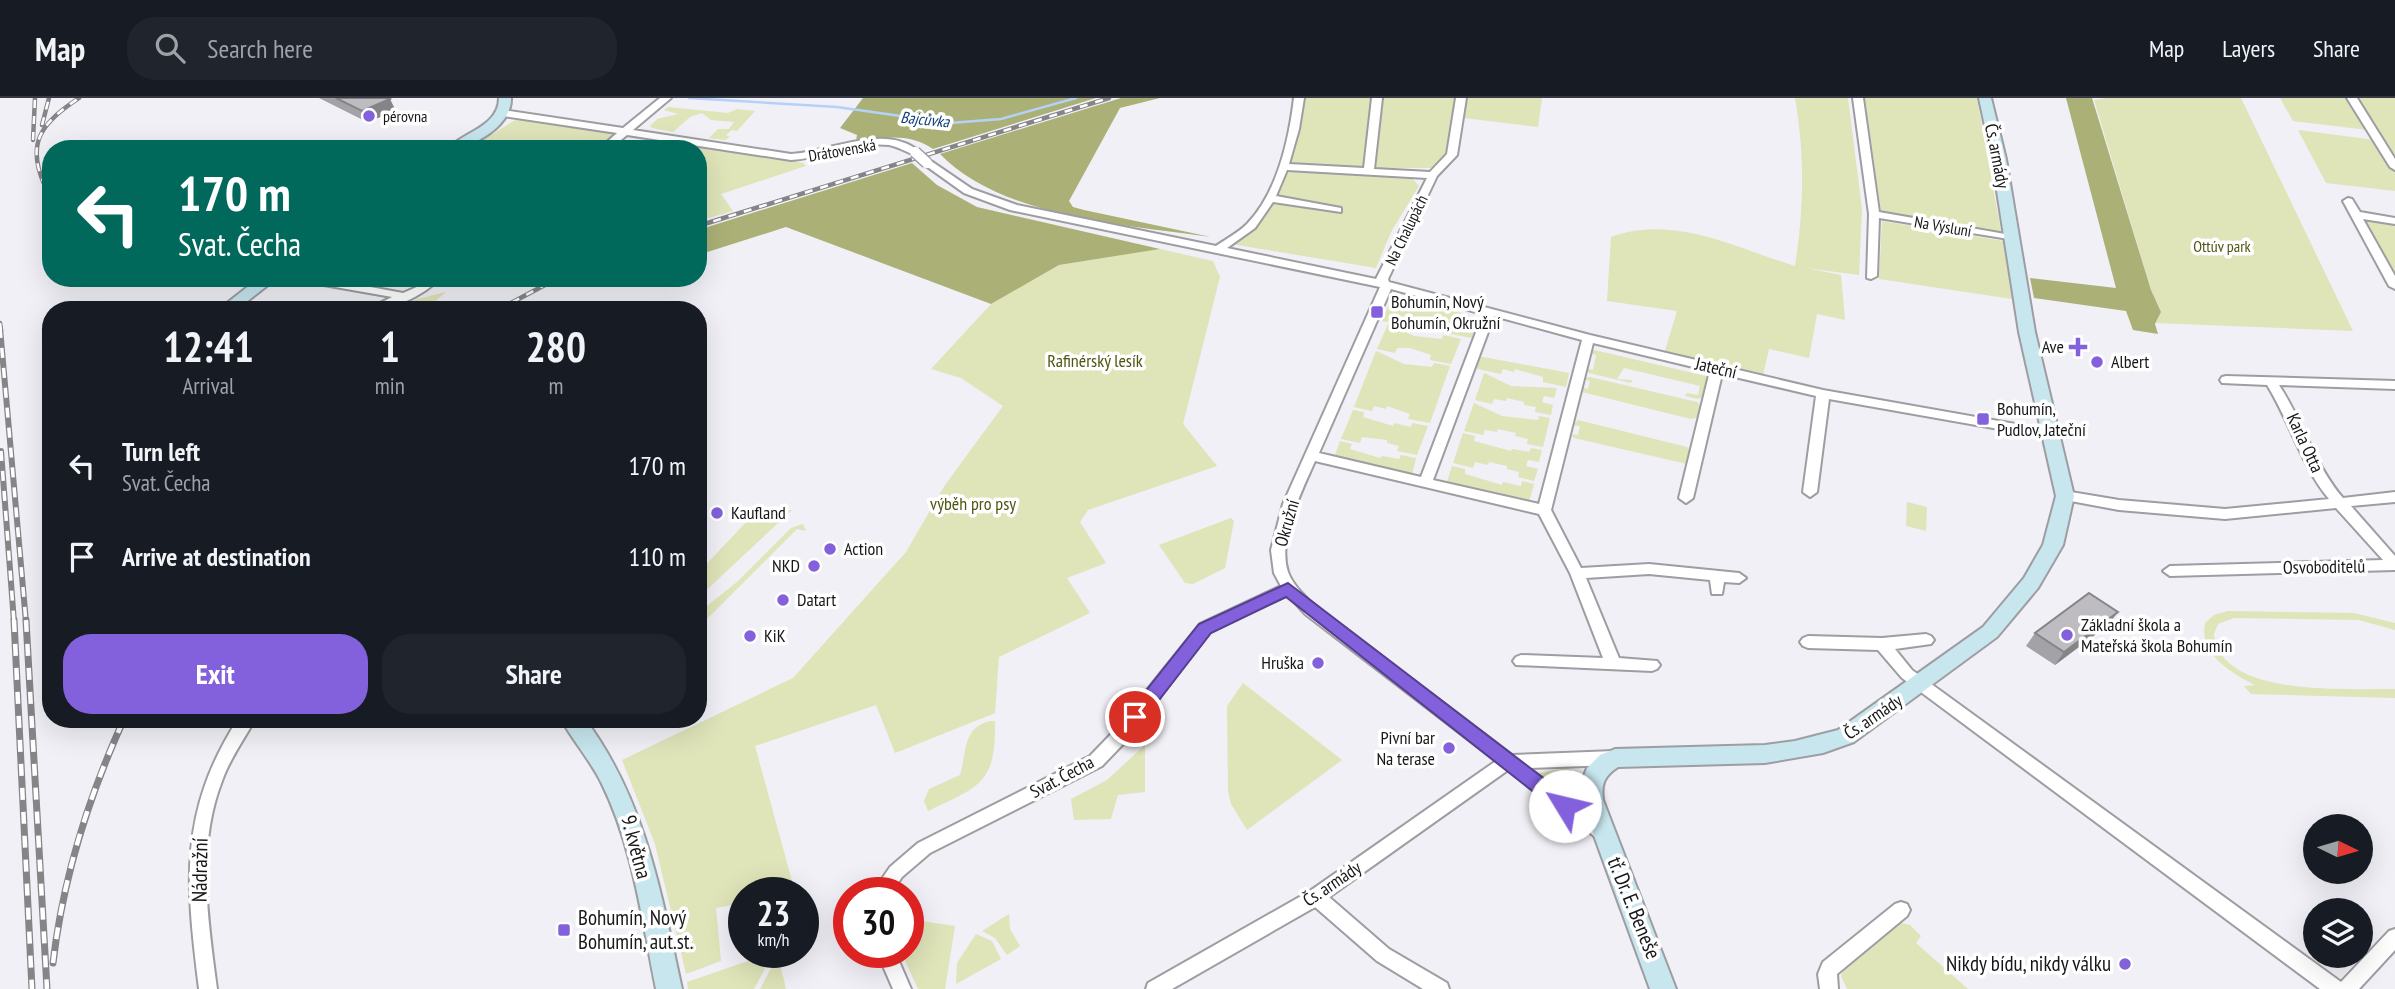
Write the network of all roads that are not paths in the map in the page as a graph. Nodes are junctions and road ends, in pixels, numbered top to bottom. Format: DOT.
graph roads {
  1 [pos="505,98"];
  2 [pos="666,98"];
  3 [pos="1299,98"];
  4 [pos="1377,98"];
  5 [pos="1461,98"];
  6 [pos="1858,98"];
  7 [pos="1985,98"];
  8 [pos="2351,98"];
  9 [pos="503,113"];
  10 [pos="629,130"];
  11 [pos="466,140"];
  12 [pos="616,140"];
  13 [pos="689,140"];
  14 [pos="707,143"];
  15 [pos="1283,167"];
  16 [pos="2395,167"];
  17 [pos="1369,171"];
  18 [pos="1433,175"];
  19 [pos="1269,198"];
  20 [pos="2348,201"];
  21 [pos="1337,210"];
  22 [pos="1874,214"];
  23 [pos="2356,215"];
  24 [pos="2395,221"];
  25 [pos="2011,238"];
  26 [pos="1220,248"];
  27 [pos="1871,276"];
  28 [pos="1385,284"];
  29 [pos="2395,286"];
  30 [pos="257,287"];
  31 [pos="352,287"];
  32 [pos="424,287"];
  33 [pos="403,296"];
  34 [pos="238,301"];
  35 [pos="392,301"];
  36 [pos="1490,311"];
  37 [pos="1587,338"];
  38 [pos="1717,369"];
  39 [pos="2226,380"];
  40 [pos="2271,382"];
  41 [pos="2395,385"];
  42 [pos="1823,394"];
  43 [pos="2050,434"];
  44 [pos="1311,456"];
  45 [pos="1426,482"];
  46 [pos="1810,492"];
  47 [pos="2065,496"];
  48 [pos="2395,497"];
  49 [pos="1686,498"];
  50 [pos="2340,503"];
  51 [pos="1544,510"];
  52 [pos="2170,571"];
  53 [pos="1577,573"];
  54 [pos="1739,578"];
  55 [pos="1288,589"];
  56 [pos="1926,640"];
  57 [pos="1808,642"];
  58 [pos="1882,644"];
  59 [pos="1521,661"];
  60 [pos="1613,663"];
  61 [pos="1652,664"];
  62 [pos="1921,684"];
  63 [pos="242,728"];
  64 [pos="579,728"];
  65 [pos="1615,758"];
  66 [pos="1506,762"];
  67 [pos="1605,835"];
  68 [pos="892,877"];
  69 [pos="1316,897"];
  70 [pos="1901,910"];
  71 [pos="2395,937"];
  72 [pos="893,968"];
  73 [pos="208,989"];
  74 [pos="669,989"];
  75 [pos="902,989"];
  76 [pos="1155,989"];
  77 [pos="1440,989"];
  78 [pos="1663,989"];
  79 [pos="1829,989"];
  80 [pos="2336,989"];
  81 [pos="2347,989"];
  1 -- 9 [label="main road"];
  2 -- 10 [label="street"];
  3 -- 15 [label="street"];
  4 -- 17 [label="street"];
  5 -- 18 [label="street, Na Chalupách"];
  6 -- 22 [label="street"];
  7 -- 25 [label="main road, Čs. armády"];
  8 -- 16 [label="street"];
  9 -- 10 [label="street, Drátovenská"];
  9 -- 11 [label="main road"];
  10 -- 12 [label="street"];
  10 -- 13 [label="street, Drátovenská, bridge"];
  14 -- 26 [label="street, Drátovenská, bridge"];
  15 -- 17 [label="street, Na Chalupách"];
  15 -- 19 [label="street"];
  17 -- 18 [label="street, Na Chalupách"];
  18 -- 28 [label="street, Na Chalupách"];
  19 -- 21 [label="street"];
  19 -- 26 [label="street"];
  20 -- 23 [label="street"];
  22 -- 25 [label="street, Na Výsluní"];
  22 -- 27 [label="street"];
  23 -- 24 [label="street"];
  23 -- 29 [label="street"];
  25 -- 43 [label="main road, Čs. armády"];
  26 -- 28 [label="street"];
  28 -- 36 [label="street, Jateční"];
  28 -- 44 [label="street, Okružní"];
  30 -- 34 [label="main road"];
  31 -- 33 [label="street"];
  32 -- 33 [label="street"];
  33 -- 35 [label="street"];
  36 -- 37 [label="street, Jateční"];
  36 -- 45 [label="street"];
  37 -- 38 [label="street, Jateční"];
  37 -- 51 [label="street"];
  38 -- 42 [label="street, Jateční"];
  38 -- 49 [label="street"];
  39 -- 40 [label="street"];
  40 -- 41 [label="street"];
  40 -- 50 [label="street, Karla Otta"];
  42 -- 43 [label="street, Jateční"];
  42 -- 46 [label="street"];
  43 -- 47 [label="main road, Čs. armády"];
  44 -- 45 [label="street"];
  44 -- 55 [label="street, Okružní"];
  45 -- 51 [label="street"];
  47 -- 50 [label="street"];
  47 -- 62 [label="main road, Čs. armády"];
  48 -- 50 [label="street"];
  50 -- 52 [label="street, Osvoboditelů"];
  51 -- 53 [label="street"];
  53 -- 54 [label="street"];
  53 -- 60 [label="street"];
  55 -- 66 [label="street"];
  55 -- 68 [label="street, Svat. Čecha"];
  56 -- 58 [label="street"];
  57 -- 58 [label="street"];
  58 -- 62 [label="street"];
  59 -- 60 [label="street"];
  60 -- 61 [label="street"];
  62 -- 65 [label="main road, Čs. armády"];
  62 -- 80 [label="street"];
  63 -- 73 [label="street, Nádražní"];
  64 -- 74 [label="main road, 9. května"];
  65 -- 66 [label="street, Čs. armády"];
  65 -- 67 [label="main road, tř. Dr. E. Beneše"];
  66 -- 67 [label="street"];
  66 -- 69 [label="street, Čs. armády"];
  67 -- 78 [label="main road, tř. Dr. E. Beneše"];
  69 -- 76 [label="street, Čs. armády"];
  69 -- 77 [label="street"];
  70 -- 79 [label="street"];
  71 -- 81 [label="street"];
  72 -- 75 [label="street"];
}
